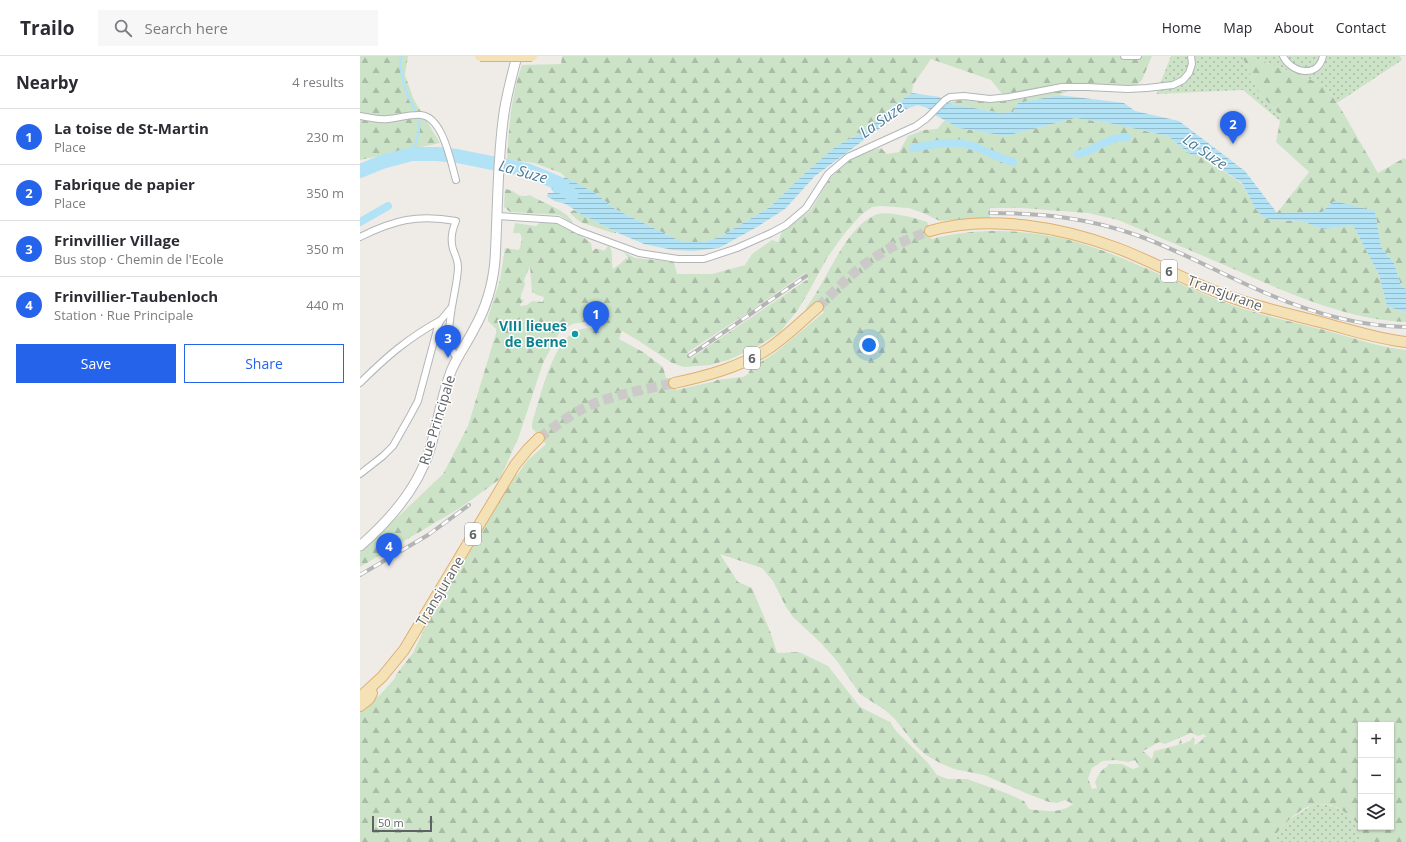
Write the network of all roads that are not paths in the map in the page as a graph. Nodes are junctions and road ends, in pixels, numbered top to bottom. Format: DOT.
graph roads {
  1 [pos="480,56"];
  2 [pos="517,56"];
  3 [pos="540,56"];
  4 [pos="1124,56"];
  5 [pos="1138,56"];
  6 [pos="1191,56"];
  7 [pos="1283,56"];
  8 [pos="1323,56"];
  9 [pos="360,116"];
  10 [pos="456,180"];
  11 [pos="498,212"];
  12 [pos="930,231"];
  13 [pos="360,237"];
  14 [pos="818,307"];
  15 [pos="451,308"];
  16 [pos="440,320"];
  17 [pos="1406,342"];
  18 [pos="457,358"];
  19 [pos="360,383"];
  20 [pos="674,384"];
  21 [pos="539,438"];
  22 [pos="360,474"];
  23 [pos="360,546"];
  24 [pos="382,677"];
  25 [pos="360,697"];
  26 [pos="360,706"];
  1 -- 3 [label="main road, bridge"];
  2 -- 11 [label="main road, Rue Principale"];
  4 -- 5 [label="street"];
  6 -- 11 [label="street"];
  7 -- 8 [label="street"];
  9 -- 10 [label="street"];
  11 -- 18 [label="main road, Rue Principale"];
  12 -- 17 [label="main road, Transjurane / 6"];
  13 -- 15 [label="street"];
  14 -- 20 [label="main road, 6"];
  15 -- 16 [label="street"];
  15 -- 18 [label="street"];
  16 -- 19 [label="street"];
  16 -- 22 [label="street"];
  18 -- 23 [label="main road, Rue Principale"];
  21 -- 24 [label="main road, Transjurane / 6"];
  24 -- 25 [label="main road, Transjurane / 6"];
  24 -- 26 [label="main road"];
}
